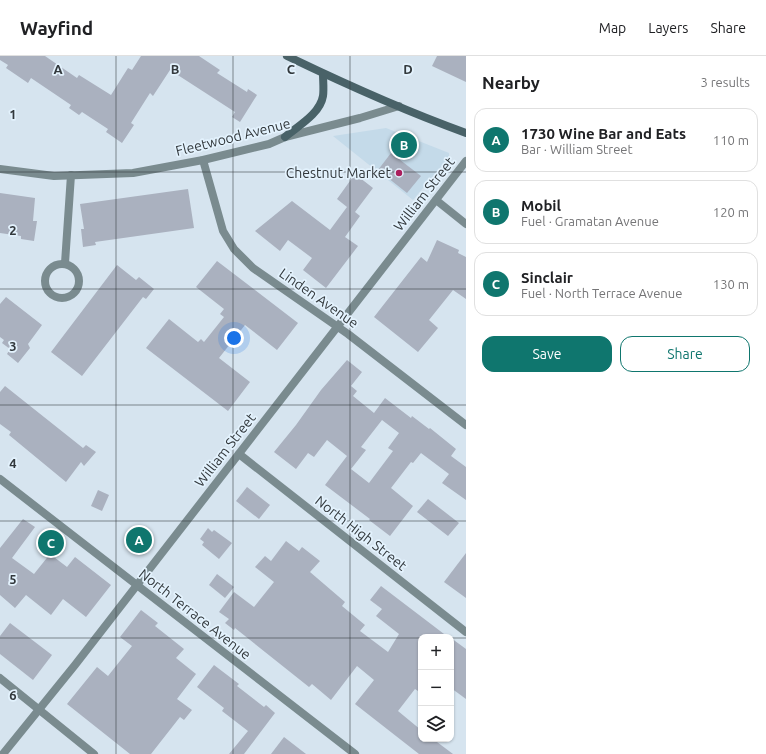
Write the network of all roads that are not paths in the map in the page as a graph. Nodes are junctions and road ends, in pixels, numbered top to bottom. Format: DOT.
graph roads {
  1 [pos="287,56"];
  2 [pos="324,74"];
  3 [pos="399,106"];
  4 [pos="466,133"];
  5 [pos="285,137"];
  6 [pos="203,160"];
  7 [pos="466,161"];
  8 [pos="0,169"];
  9 [pos="71,175"];
  10 [pos="436,200"];
  11 [pos="466,224"];
  12 [pos="65,263"];
  13 [pos="338,326"];
  14 [pos="466,425"];
  15 [pos="239,454"];
  16 [pos="0,479"];
  17 [pos="137,585"];
  18 [pos="466,632"];
  19 [pos="0,678"];
  20 [pos="39,709"];
  21 [pos="3,754"];
  22 [pos="94,754"];
  23 [pos="355,754"];
  1 -- 2 [label="main road"];
  2 -- 3 [label="main road"];
  2 -- 5 [label="main road"];
  3 -- 4 [label="main road"];
  3 -- 5 [label="street, Fleetwood Avenue"];
  5 -- 6 [label="street, Fleetwood Avenue"];
  6 -- 9 [label="street, Fleetwood Avenue"];
  6 -- 13 [label="street, Linden Avenue"];
  7 -- 10 [label="street, William Street"];
  8 -- 9 [label="street, Fleetwood Avenue"];
  9 -- 12 [label="street"];
  10 -- 11 [label="street"];
  10 -- 13 [label="street, William Street"];
  12 -- 12 [label="street"];
  13 -- 14 [label="street, Linden Avenue"];
  13 -- 15 [label="street, William Street"];
  15 -- 17 [label="street, William Street"];
  15 -- 18 [label="street, North High Street"];
  16 -- 17 [label="street, North Terrace Avenue"];
  17 -- 20 [label="street, William Street"];
  17 -- 23 [label="street, North Terrace Avenue"];
  19 -- 20 [label="street"];
  20 -- 21 [label="street, William Street"];
  20 -- 22 [label="street"];
}
